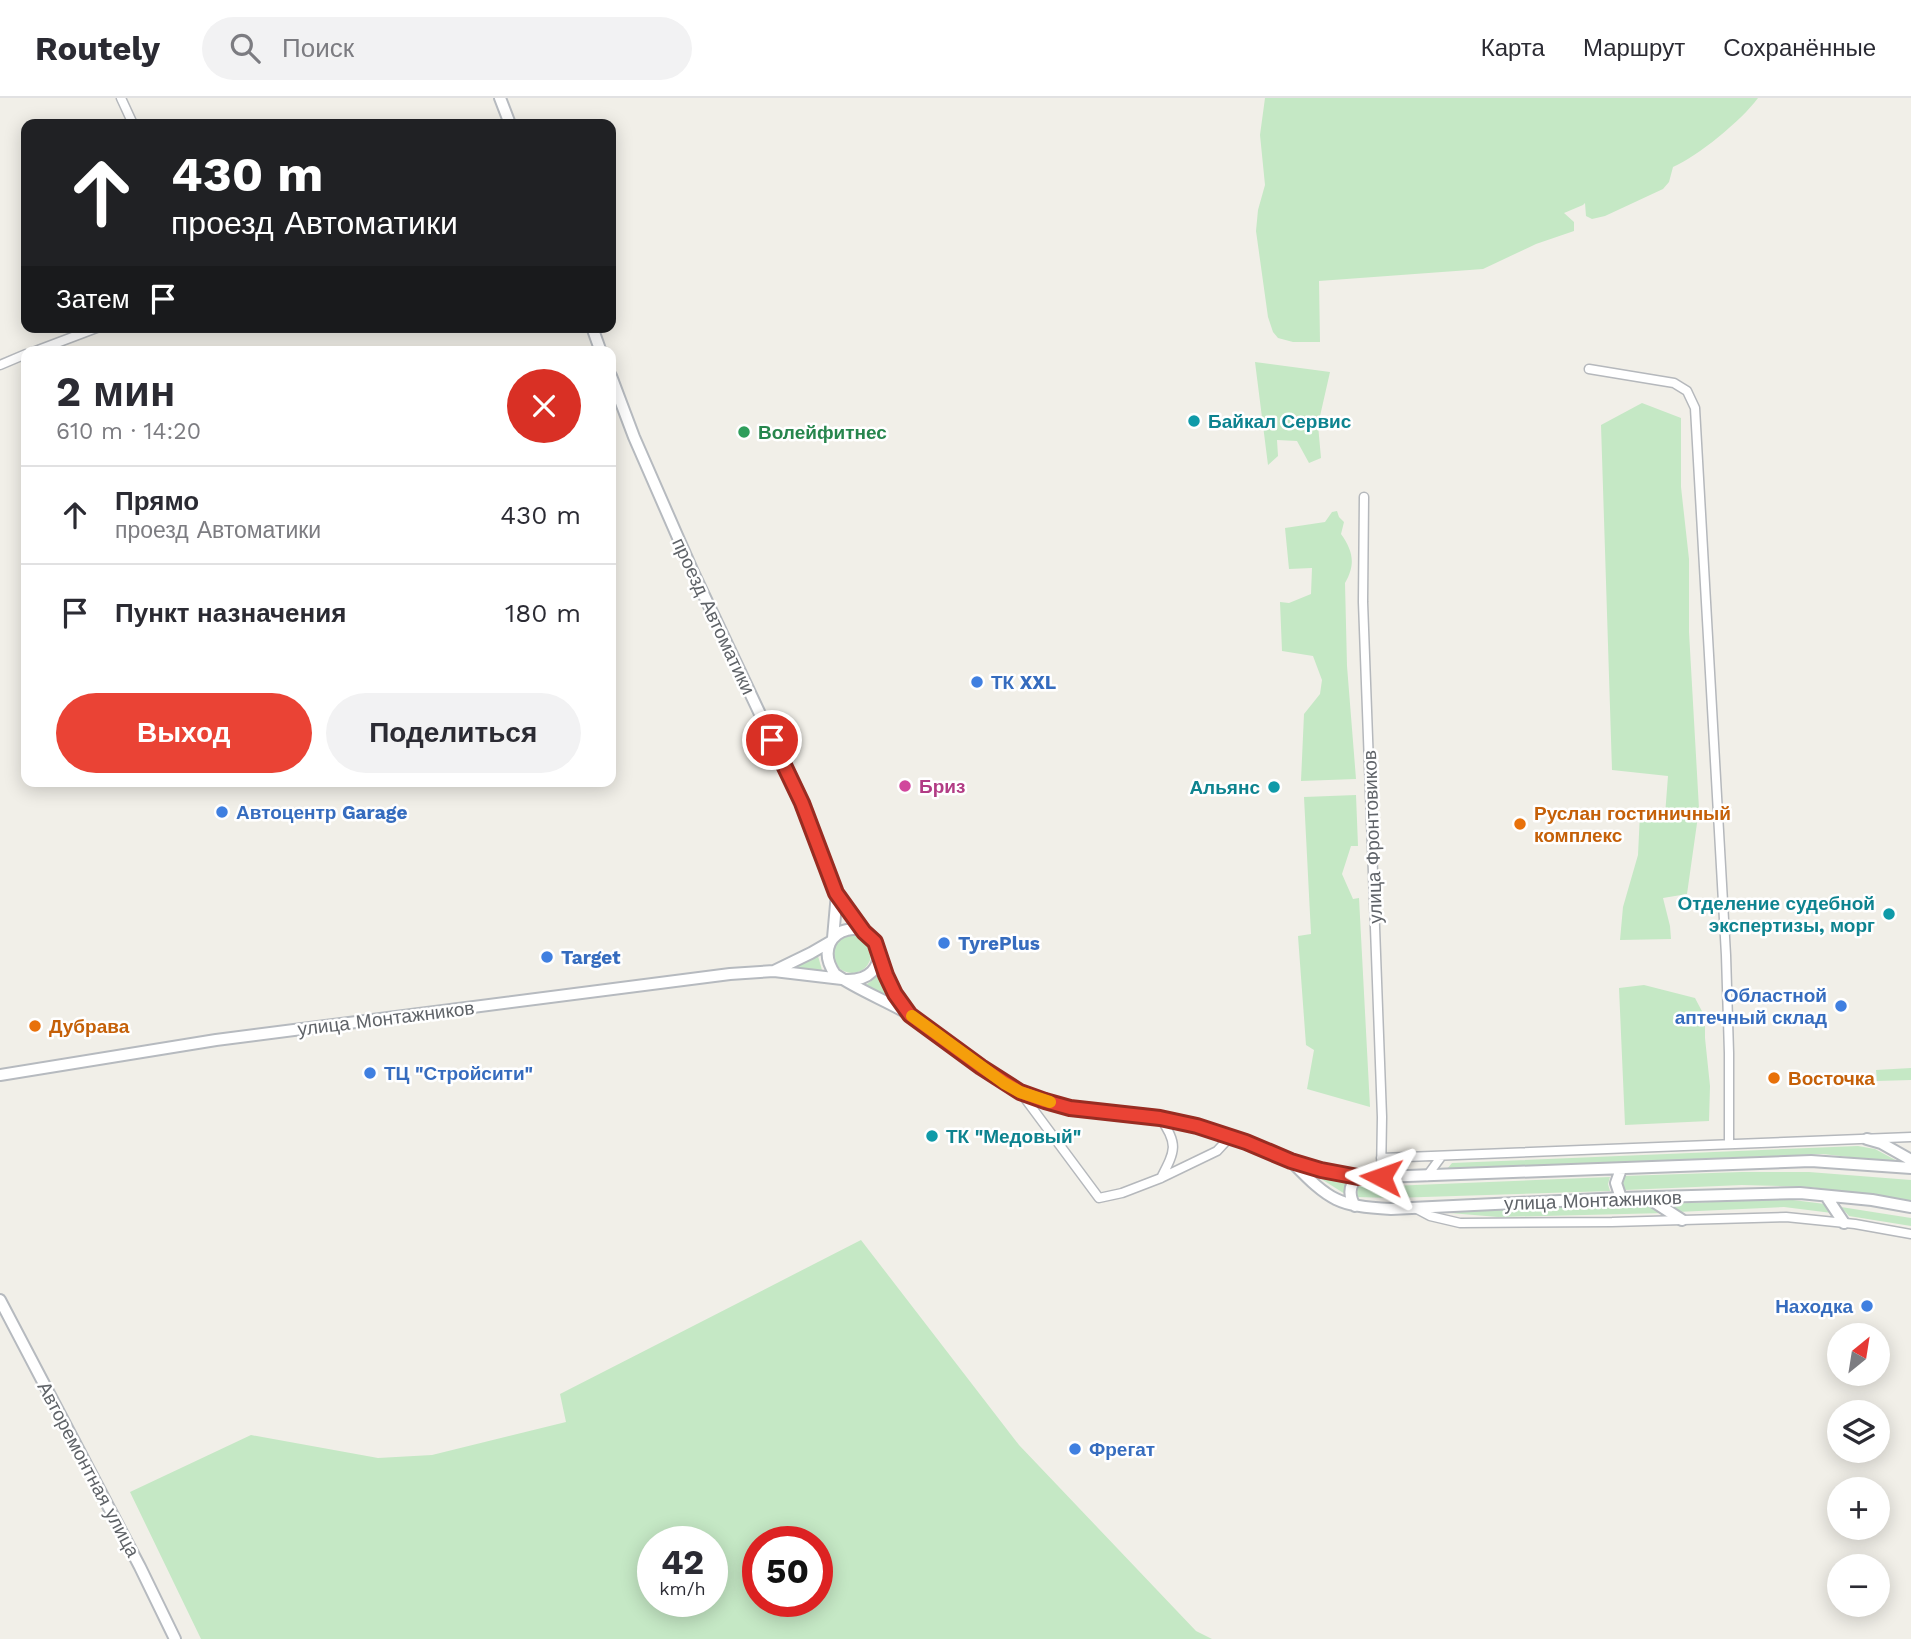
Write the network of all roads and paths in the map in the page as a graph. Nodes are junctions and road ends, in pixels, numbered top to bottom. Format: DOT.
graph roads {
  1 [pos="121,98"];
  2 [pos="500,98"];
  3 [pos="131,119"];
  4 [pos="508,119"];
  5 [pos="83,333"];
  6 [pos="49,346"];
  7 [pos="21,357"];
  8 [pos="0,365"];
  9 [pos="1589,369"];
  10 [pos="616,389"];
  11 [pos="1364,497"];
  12 [pos="836,893"];
  13 [pos="864,932"];
  14 [pos="832,940"];
  15 [pos="879,956"];
  16 [pos="774,971"];
  17 [pos="844,979"];
  18 [pos="910,1015"];
  19 [pos="0,1076"];
  20 [pos="1020,1092"];
  21 [pos="1160,1118"];
  22 [pos="1230,1137"];
  23 [pos="1911,1137"];
  24 [pos="1867,1139"];
  25 [pos="1729,1144"];
  26 [pos="1441,1157"];
  27 [pos="1381,1158"];
  28 [pos="1911,1160"];
  29 [pos="1291,1161"];
  30 [pos="1621,1168"];
  31 [pos="1911,1168"];
  32 [pos="1427,1176"];
  33 [pos="1358,1177"];
  34 [pos="1381,1177"];
  35 [pos="1161,1178"];
  36 [pos="1826,1196"];
  37 [pos="1621,1198"];
  38 [pos="1648,1198"];
  39 [pos="1355,1206"];
  40 [pos="1415,1208"];
  41 [pos="1911,1208"];
  42 [pos="1682,1220"];
  43 [pos="1844,1223"];
  44 [pos="1911,1234"];
  45 [pos="0,1300"];
  46 [pos="175,1639"];
  1 -- 3 [label="street"];
  2 -- 4 [label="main road"];
  5 -- 6 [label="street"];
  7 -- 8 [label="street"];
  9 -- 25 [label="street"];
  10 -- 12 [label="main road, проезд Автоматики"];
  11 -- 27 [label="street, улица Фронтовиков"];
  12 -- 13 [label="main road, проезд Автоматики"];
  12 -- 14 [label="main road, проезд Автоматики"];
  13 -- 14 [label="main road"];
  13 -- 15 [label="main road"];
  14 -- 16 [label="main road, улица Монтажников"];
  14 -- 17 [label="main road"];
  15 -- 17 [label="main road"];
  15 -- 18 [label="main road, улица Монтажников"];
  16 -- 17 [label="main road, улица Монтажников"];
  16 -- 19 [label="main road, улица Монтажников"];
  17 -- 18 [label="main road, улица Монтажников"];
  18 -- 20 [label="main road, улица Монтажников"];
  20 -- 21 [label="main road, улица Монтажников"];
  20 -- 35 [label="street"];
  21 -- 22 [label="main road, улица Монтажников"];
  21 -- 35 [label="street"];
  22 -- 29 [label="main road, улица Монтажников"];
  22 -- 35 [label="street"];
  23 -- 24 [label="street"];
  24 -- 25 [label="street"];
  24 -- 28 [label="main road"];
  25 -- 26 [label="street"];
  26 -- 27 [label="street"];
  26 -- 32 [label="street"];
  27 -- 34 [label="street, улица Фронтовиков"];
  29 -- 33 [label="main road, улица Монтажников"];
  29 -- 39 [label="main road, улица Монтажников"];
  30 -- 31 [label="main road, улица Монтажников"];
  30 -- 32 [label="main road, улица Монтажников"];
  30 -- 37 [label="main road"];
  32 -- 34 [label="main road, улица Монтажников"];
  33 -- 34 [label="main road, улица Монтажников"];
  33 -- 39 [label="main road"];
  36 -- 38 [label="main road, улица Монтажников"];
  36 -- 41 [label="main road, улица Монтажников"];
  36 -- 43 [label="main road"];
  37 -- 38 [label="main road, улица Монтажников"];
  37 -- 40 [label="main road, улица Монтажников"];
  38 -- 42 [label="main road"];
  39 -- 40 [label="main road, улица Монтажников"];
  40 -- 42 [label="street"];
  42 -- 43 [label="street"];
  43 -- 44 [label="street"];
  45 -- 46 [label="main road, Авторемонтная улица"];
}
